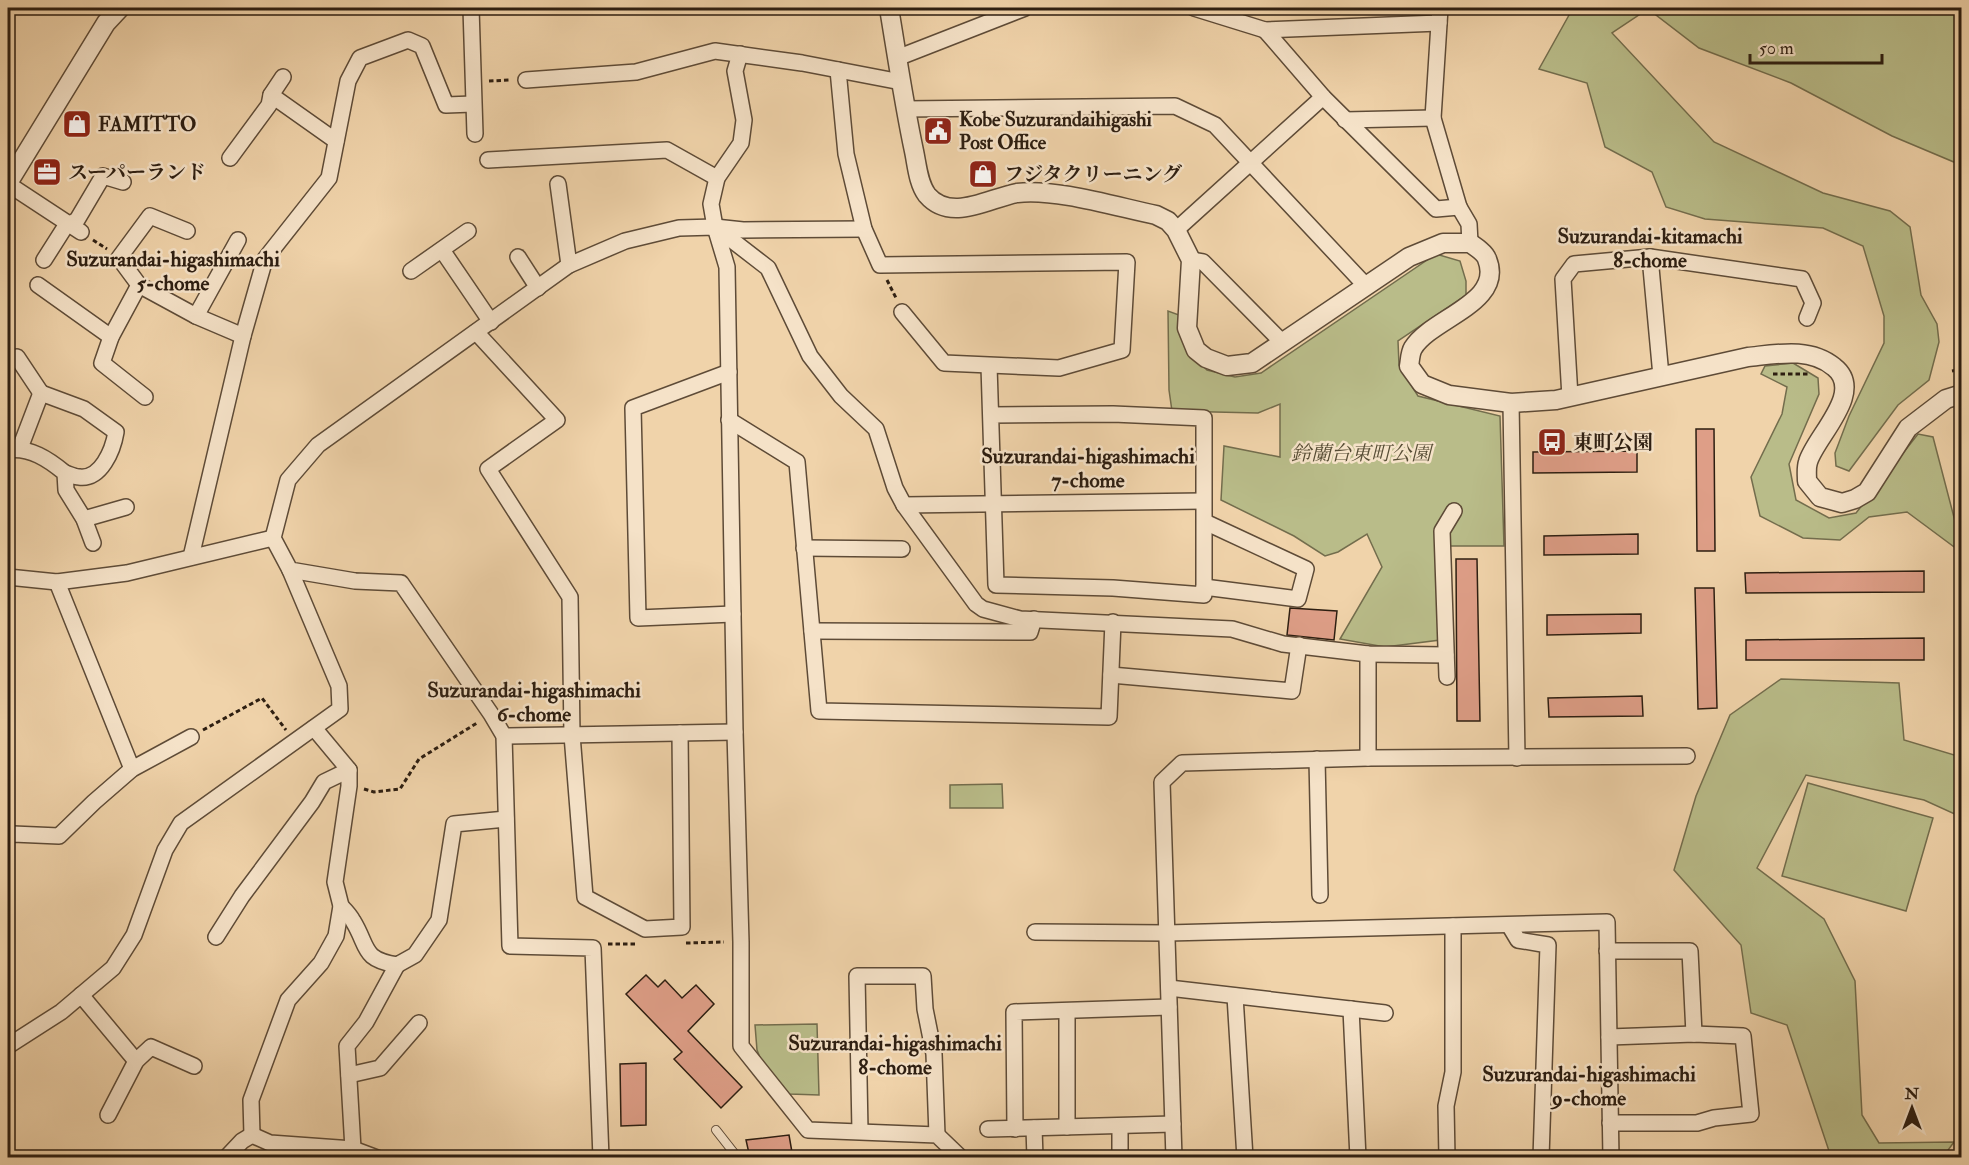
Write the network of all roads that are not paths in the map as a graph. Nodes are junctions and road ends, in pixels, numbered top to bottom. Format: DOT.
graph roads {
  1 [pos="120,8"];
  2 [pos="471,8"];
  3 [pos="889,8"];
  4 [pos="1025,8"];
  5 [pos="1194,8"];
  6 [pos="1439,15"];
  7 [pos="1265,30"];
  8 [pos="740,54"];
  9 [pos="897,58"];
  10 [pos="838,70"];
  11 [pos="282,76"];
  12 [pos="526,80"];
  13 [pos="901,82"];
  14 [pos="271,95"];
  15 [pos="1323,97"];
  16 [pos="473,104"];
  17 [pos="905,109"];
  18 [pos="1433,118"];
  19 [pos="1345,120"];
  20 [pos="475,134"];
  21 [pos="336,141"];
  22 [pos="230,158"];
  23 [pos="488,160"];
  24 [pos="1251,163"];
  25 [pos="717,178"];
  26 [pos="123,182"];
  27 [pos="8,184"];
  28 [pos="558,184"];
  29 [pos="1459,207"];
  30 [pos="715,227"];
  31 [pos="75,228"];
  32 [pos="864,229"];
  33 [pos="1176,230"];
  34 [pos="187,231"];
  35 [pos="468,231"];
  36 [pos="238,240"];
  37 [pos="1470,243"];
  38 [pos="442,249"];
  39 [pos="518,257"];
  40 [pos="1650,257"];
  41 [pos="44,260"];
  42 [pos="1191,260"];
  43 [pos="569,265"];
  44 [pos="411,271"];
  45 [pos="38,285"];
  46 [pos="139,285"];
  47 [pos="1366,286"];
  48 [pos="538,288"];
  49 [pos="902,312"];
  50 [pos="196,316"];
  51 [pos="1807,318"];
  52 [pos="491,322"];
  53 [pos="476,332"];
  54 [pos="243,336"];
  55 [pos="111,338"];
  56 [pos="1283,343"];
  57 [pos="17,357"];
  58 [pos="990,366"];
  59 [pos="729,372"];
  60 [pos="1661,376"];
  61 [pos="41,393"];
  62 [pos="1962,394"];
  63 [pos="145,397"];
  64 [pos="1570,397"];
  65 [pos="1512,403"];
  66 [pos="992,415"];
  67 [pos="729,420"];
  68 [pos="14,449"];
  69 [pos="65,473"];
  70 [pos="1203,501"];
  71 [pos="993,503"];
  72 [pos="904,505"];
  73 [pos="126,507"];
  74 [pos="1454,511"];
  75 [pos="84,519"];
  76 [pos="1205,522"];
  77 [pos="273,538"];
  78 [pos="93,543"];
  79 [pos="804,548"];
  80 [pos="902,549"];
  81 [pos="191,557"];
  82 [pos="290,570"];
  83 [pos="11,580"];
  84 [pos="57,582"];
  85 [pos="1204,587"];
  86 [pos="733,614"];
  87 [pos="1034,619"];
  88 [pos="1113,622"];
  89 [pos="812,631"];
  90 [pos="1299,645"];
  91 [pos="1368,654"];
  92 [pos="1446,655"];
  93 [pos="1111,675"];
  94 [pos="1447,677"];
  95 [pos="314,728"];
  96 [pos="735,732"];
  97 [pos="680,733"];
  98 [pos="572,735"];
  99 [pos="504,736"];
  100 [pos="191,737"];
  101 [pos="1687,756"];
  102 [pos="1368,758"];
  103 [pos="1517,758"];
  104 [pos="1317,759"];
  105 [pos="132,769"];
  106 [pos="349,770"];
  107 [pos="506,819"];
  108 [pos="8,836"];
  109 [pos="1320,895"];
  110 [pos="341,906"];
  111 [pos="1509,925"];
  112 [pos="1453,926"];
  113 [pos="1035,932"];
  114 [pos="1167,933"];
  115 [pos="216,937"];
  116 [pos="1607,951"];
  117 [pos="397,965"];
  118 [pos="1169,988"];
  119 [pos="81,995"];
  120 [pos="1234,996"];
  121 [pos="1169,1007"];
  122 [pos="1351,1009"];
  123 [pos="1067,1011"];
  124 [pos="1385,1014"];
  125 [pos="419,1023"];
  126 [pos="1694,1034"];
  127 [pos="1609,1037"];
  128 [pos="8,1046"];
  129 [pos="136,1061"];
  130 [pos="194,1066"];
  131 [pos="349,1075"];
  132 [pos="108,1115"];
  133 [pos="1610,1123"];
  134 [pos="1173,1124"];
  135 [pos="1119,1126"];
  136 [pos="1067,1127"];
  137 [pos="1034,1128"];
  138 [pos="1015,1129"];
  139 [pos="716,1130"];
  140 [pos="988,1130"];
  141 [pos="860,1131"];
  142 [pos="252,1135"];
  143 [pos="937,1135"];
  144 [pos="353,1149"];
  145 [pos="226,1158"];
  146 [pos="377,1158"];
  147 [pos="601,1158"];
  148 [pos="738,1158"];
  149 [pos="961,1158"];
  150 [pos="1035,1158"];
  151 [pos="1120,1158"];
  152 [pos="1174,1158"];
  153 [pos="1245,1158"];
  154 [pos="1358,1158"];
  155 [pos="1447,1158"];
  156 [pos="1541,1158"];
  157 [pos="1611,1158"];
  1 -- 27 [label="street"];
  2 -- 16 [label="street"];
  3 -- 9 [label="street"];
  4 -- 9 [label="street"];
  5 -- 7 [label="street"];
  6 -- 7 [label="street"];
  6 -- 18 [label="street"];
  7 -- 15 [label="street"];
  8 -- 10 [label="street"];
  8 -- 12 [label="street"];
  8 -- 25 [label="street"];
  9 -- 13 [label="street"];
  10 -- 13 [label="street"];
  10 -- 32 [label="street"];
  11 -- 14 [label="street"];
  13 -- 17 [label="street"];
  14 -- 21 [label="street"];
  14 -- 22 [label="street"];
  15 -- 19 [label="street"];
  15 -- 24 [label="street"];
  16 -- 20 [label="street"];
  16 -- 21 [label="street"];
  17 -- 24 [label="street"];
  17 -- 33 [label="street"];
  18 -- 19 [label="street"];
  18 -- 29 [label="street"];
  19 -- 29 [label="street"];
  21 -- 54 [label="street"];
  23 -- 25 [label="street"];
  24 -- 33 [label="street"];
  24 -- 47 [label="street"];
  25 -- 30 [label="street"];
  26 -- 31 [label="street"];
  27 -- 31 [label="street"];
  28 -- 43 [label="street"];
  29 -- 37 [label="street"];
  30 -- 32 [label="street"];
  30 -- 43 [label="street"];
  30 -- 59 [label="street"];
  30 -- 72 [label="street"];
  31 -- 41 [label="street"];
  32 -- 58 [label="street"];
  33 -- 42 [label="street"];
  34 -- 46 [label="street"];
  35 -- 38 [label="street"];
  36 -- 50 [label="street"];
  37 -- 47 [label="street"];
  37 -- 65 [label="street"];
  38 -- 44 [label="street"];
  38 -- 52 [label="street"];
  39 -- 48 [label="street"];
  40 -- 51 [label="street"];
  40 -- 60 [label="street"];
  40 -- 64 [label="street"];
  42 -- 56 [label="street"];
  42 -- 56 [label="street"];
  43 -- 48 [label="street"];
  45 -- 55 [label="street"];
  46 -- 50 [label="street"];
  46 -- 55 [label="street"];
  47 -- 56 [label="street"];
  48 -- 52 [label="street"];
  49 -- 58 [label="street"];
  50 -- 54 [label="street"];
  52 -- 53 [label="street"];
  53 -- 77 [label="street"];
  53 -- 98 [label="street"];
  54 -- 81 [label="street"];
  55 -- 63 [label="street"];
  57 -- 61 [label="street"];
  58 -- 66 [label="street"];
  59 -- 67 [label="street"];
  59 -- 86 [label="street"];
  60 -- 62 [label="street"];
  60 -- 64 [label="street"];
  61 -- 68 [label="street"];
  61 -- 69 [label="street"];
  64 -- 65 [label="street"];
  65 -- 103 [label="street"];
  66 -- 70 [label="street"];
  66 -- 71 [label="street"];
  67 -- 79 [label="street"];
  67 -- 86 [label="street"];
  68 -- 69 [label="street"];
  69 -- 75 [label="street"];
  70 -- 71 [label="street"];
  70 -- 76 [label="street"];
  71 -- 72 [label="street"];
  71 -- 85 [label="street"];
  72 -- 87 [label="street"];
  73 -- 75 [label="street"];
  74 -- 92 [label="street"];
  75 -- 78 [label="street"];
  76 -- 85 [label="street"];
  76 -- 85 [label="street"];
  77 -- 81 [label="street"];
  77 -- 82 [label="street"];
  79 -- 80 [label="street"];
  79 -- 89 [label="street"];
  81 -- 84 [label="street"];
  82 -- 95 [label="street"];
  82 -- 99 [label="street"];
  83 -- 84 [label="street"];
  84 -- 105 [label="street"];
  86 -- 96 [label="street"];
  87 -- 88 [label="street"];
  87 -- 89 [label="street"];
  88 -- 90 [label="street"];
  88 -- 93 [label="street"];
  89 -- 93 [label="street"];
  90 -- 91 [label="street"];
  90 -- 93 [label="street"];
  91 -- 92 [label="street"];
  91 -- 102 [label="street"];
  92 -- 94 [label="street"];
  95 -- 106 [label="street"];
  95 -- 119 [label="street"];
  96 -- 97 [label="street"];
  96 -- 141 [label="street"];
  97 -- 98 [label="street"];
  97 -- 98 [label="street"];
  98 -- 99 [label="street"];
  99 -- 107 [label="street"];
  100 -- 105 [label="street"];
  101 -- 103 [label="street"];
  102 -- 103 [label="street"];
  102 -- 104 [label="street"];
  104 -- 109 [label="street"];
  104 -- 114 [label="street"];
  105 -- 108 [label="street"];
  106 -- 110 [label="street"];
  106 -- 115 [label="street"];
  107 -- 117 [label="street"];
  107 -- 147 [label="street"];
  110 -- 117 [label="street"];
  110 -- 142 [label="street"];
  111 -- 112 [label="street"];
  111 -- 116 [label="street"];
  111 -- 156 [label="street"];
  112 -- 114 [label="street"];
  112 -- 155 [label="street"];
  113 -- 114 [label="street"];
  114 -- 118 [label="street"];
  116 -- 126 [label="street"];
  116 -- 127 [label="street"];
  117 -- 131 [label="street"];
  118 -- 120 [label="street"];
  118 -- 121 [label="street"];
  119 -- 128 [label="street"];
  119 -- 129 [label="street"];
  120 -- 122 [label="street"];
  120 -- 153 [label="street"];
  121 -- 123 [label="street"];
  121 -- 134 [label="street"];
  122 -- 124 [label="street"];
  122 -- 154 [label="street"];
  123 -- 136 [label="street"];
  123 -- 138 [label="street"];
  125 -- 131 [label="street"];
  126 -- 127 [label="street"];
  126 -- 133 [label="street"];
  127 -- 133 [label="street"];
  129 -- 130 [label="street"];
  129 -- 132 [label="street"];
  131 -- 144 [label="street"];
  133 -- 157 [label="street"];
  134 -- 135 [label="street"];
  134 -- 152 [label="street"];
  135 -- 136 [label="street"];
  135 -- 151 [label="street"];
  136 -- 137 [label="street"];
  137 -- 138 [label="street"];
  137 -- 150 [label="street"];
  138 -- 140 [label="street"];
  139 -- 148 [label="lane"];
  141 -- 143 [label="street"];
  141 -- 143 [label="street"];
  142 -- 144 [label="street"];
  142 -- 145 [label="street"];
  143 -- 149 [label="street"];
  144 -- 146 [label="street"];
}
